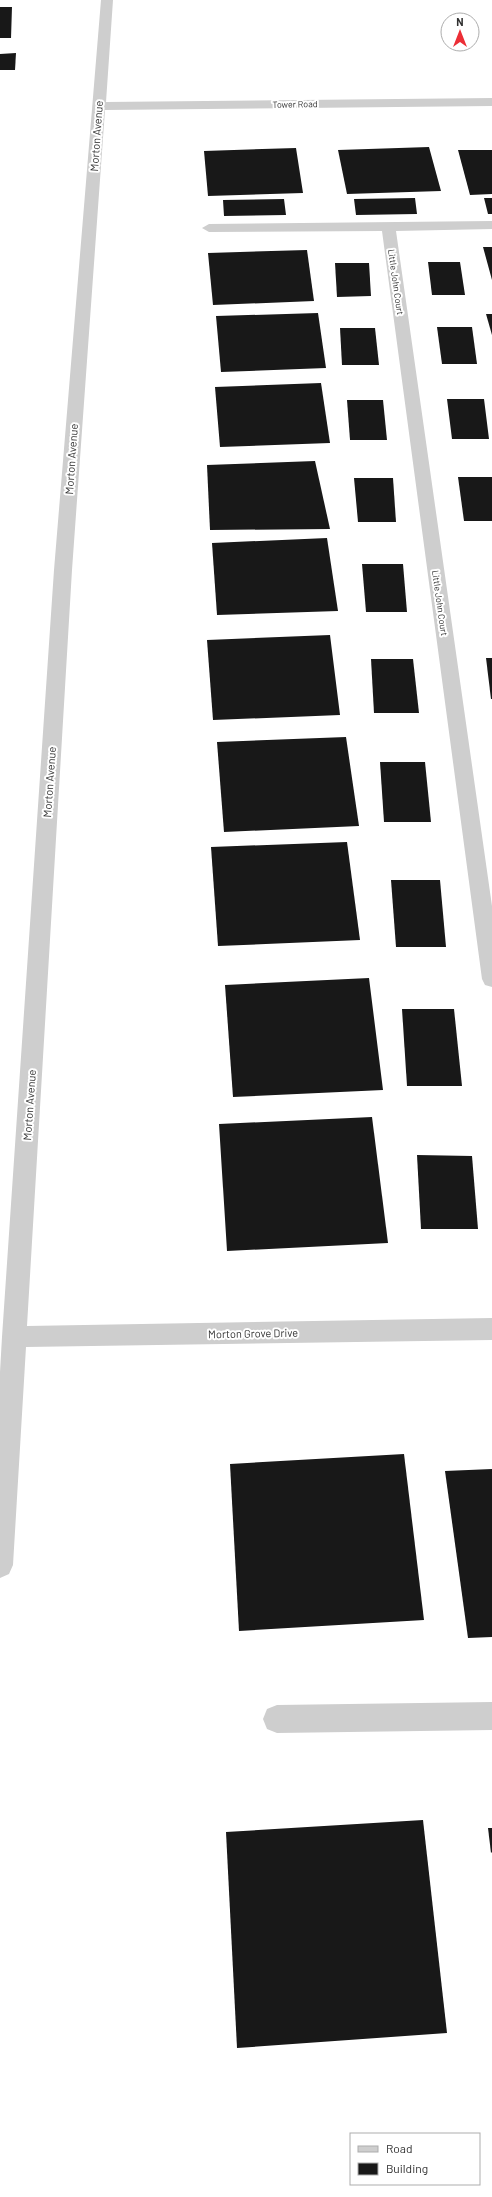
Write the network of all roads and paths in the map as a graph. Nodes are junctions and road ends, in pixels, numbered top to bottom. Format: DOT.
graph roads {
  1 [pos="107,0"];
  2 [pos="492,102"];
  3 [pos="98,106"];
  4 [pos="492,225"];
  5 [pos="388,226"];
  6 [pos="209,228"];
  7 [pos="492,979"];
  8 [pos="492,1329"];
  9 [pos="14,1337"];
  10 [pos="0,1565"];
  11 [pos="492,1716"];
  12 [pos="277,1719"];
  1 -- 3 [label="street, Morton Avenue"];
  2 -- 3 [label="street, Tower Road"];
  3 -- 9 [label="street, Morton Avenue"];
  4 -- 5 [label="street"];
  5 -- 6 [label="street"];
  5 -- 7 [label="street, Little John Court"];
  8 -- 9 [label="street, Morton Grove Drive"];
  9 -- 10 [label="street, Morton Avenue"];
  11 -- 12 [label="street"];
}
